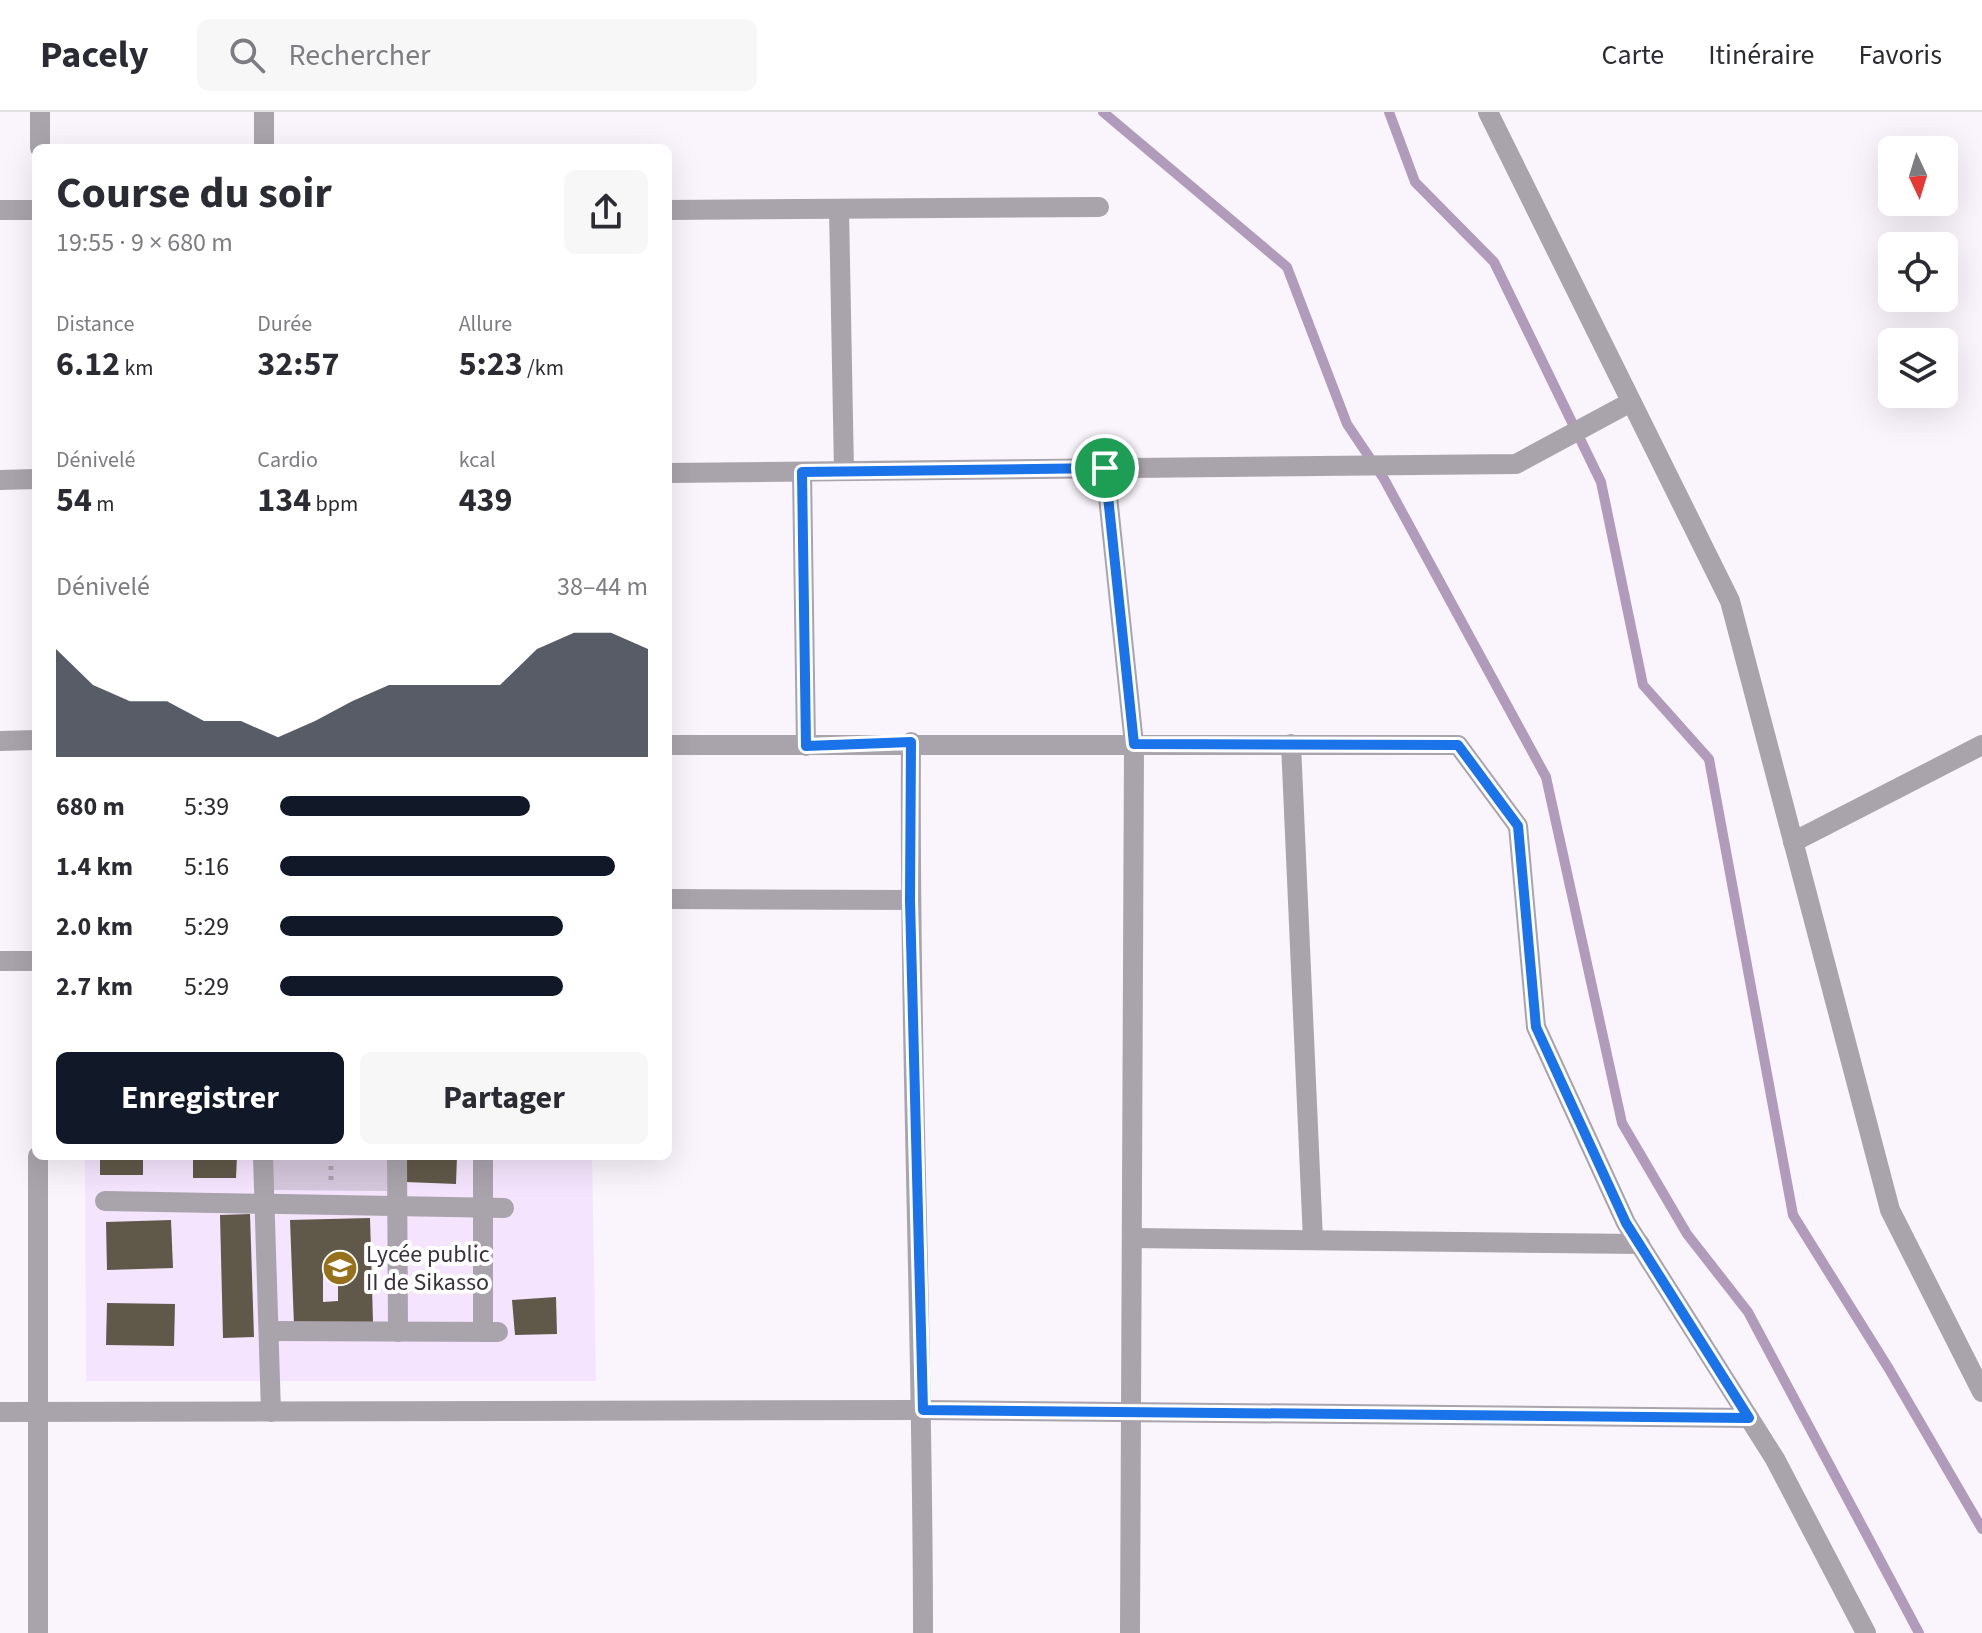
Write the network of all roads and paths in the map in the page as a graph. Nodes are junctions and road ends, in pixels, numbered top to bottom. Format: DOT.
graph roads {
  1 [pos="40,112"];
  2 [pos="264,112"];
  3 [pos="1488,112"];
  4 [pos="40,144"];
  5 [pos="264,144"];
  6 [pos="1099,207"];
  7 [pos="839,209"];
  8 [pos="0,210"];
  9 [pos="32,210"];
  10 [pos="672,210"];
  11 [pos="1631,402"];
  12 [pos="1105,468"];
  13 [pos="844,471"];
  14 [pos="802,472"];
  15 [pos="672,473"];
  16 [pos="32,479"];
  17 [pos="0,480"];
  18 [pos="32,740"];
  19 [pos="0,741"];
  20 [pos="911,742"];
  21 [pos="1134,744"];
  22 [pos="1291,744"];
  23 [pos="672,745"];
  24 [pos="1982,745"];
  25 [pos="806,746"];
  26 [pos="1793,842"];
  27 [pos="672,899"];
  28 [pos="910,900"];
  29 [pos="0,961"];
  30 [pos="32,961"];
  31 [pos="38,1160"];
  32 [pos="263,1160"];
  33 [pos="397,1160"];
  34 [pos="484,1160"];
  35 [pos="105,1201"];
  36 [pos="264,1204"];
  37 [pos="398,1206"];
  38 [pos="493,1208"];
  39 [pos="1132,1238"];
  40 [pos="1313,1240"];
  41 [pos="1640,1244"];
  42 [pos="269,1331"];
  43 [pos="398,1332"];
  44 [pos="1982,1392"];
  45 [pos="923,1410"];
  46 [pos="1131,1411"];
  47 [pos="0,1412"];
  48 [pos="38,1412"];
  49 [pos="271,1412"];
  50 [pos="1749,1418"];
  51 [pos="38,1633"];
  52 [pos="923,1633"];
  53 [pos="1130,1633"];
  54 [pos="1866,1633"];
  1 -- 4 [label="street"];
  2 -- 5 [label="street"];
  3 -- 11 [label="street"];
  6 -- 7 [label="street"];
  7 -- 10 [label="street"];
  7 -- 13 [label="street"];
  8 -- 9 [label="street"];
  11 -- 12 [label="street"];
  11 -- 26 [label="street"];
  12 -- 13 [label="street"];
  12 -- 21 [label="street"];
  13 -- 14 [label="street"];
  14 -- 15 [label="street"];
  14 -- 25 [label="street"];
  16 -- 17 [label="street"];
  18 -- 19 [label="street"];
  20 -- 21 [label="street"];
  20 -- 25 [label="street"];
  20 -- 28 [label="street"];
  21 -- 22 [label="street"];
  21 -- 39 [label="street"];
  22 -- 40 [label="street"];
  22 -- 41 [label="street"];
  23 -- 25 [label="street"];
  24 -- 26 [label="street"];
  26 -- 44 [label="street"];
  27 -- 28 [label="street"];
  28 -- 45 [label="street"];
  29 -- 30 [label="street"];
  31 -- 48 [label="street"];
  32 -- 36 [label="street"];
  33 -- 37 [label="street"];
  34 -- 38 [label="street"];
  35 -- 36 [label="street"];
  36 -- 37 [label="street"];
  36 -- 42 [label="street"];
  37 -- 38 [label="street"];
  37 -- 43 [label="street"];
  38 -- 43 [label="street"];
  39 -- 40 [label="street"];
  39 -- 46 [label="street"];
  40 -- 41 [label="street"];
  41 -- 50 [label="street"];
  42 -- 43 [label="street"];
  42 -- 49 [label="street"];
  45 -- 46 [label="street"];
  45 -- 49 [label="street"];
  45 -- 52 [label="street"];
  46 -- 50 [label="street"];
  46 -- 53 [label="street"];
  47 -- 48 [label="street"];
  48 -- 49 [label="street"];
  48 -- 51 [label="street"];
  50 -- 54 [label="street"];
}
